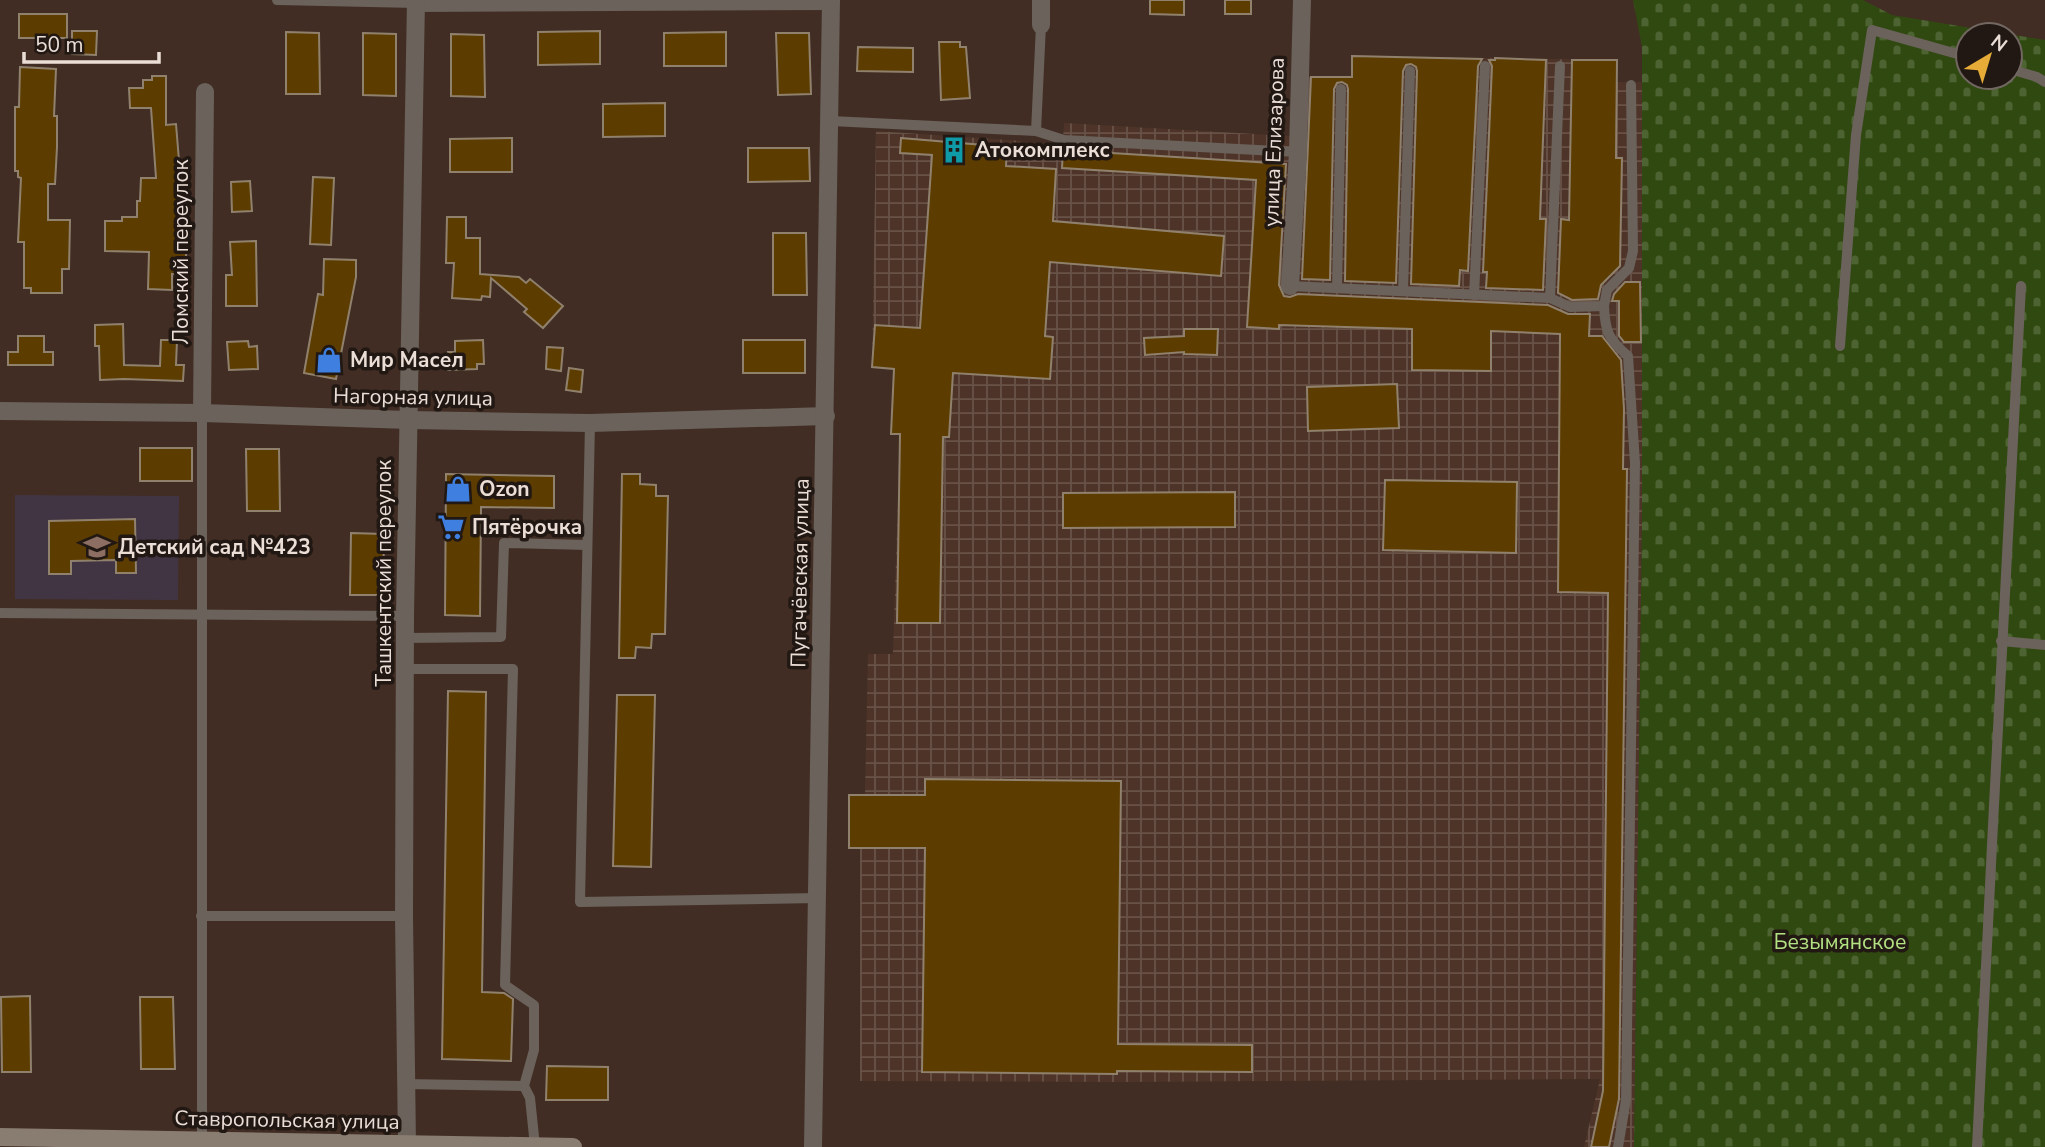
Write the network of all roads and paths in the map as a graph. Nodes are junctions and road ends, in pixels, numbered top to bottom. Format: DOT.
graph roads {
  1 [pos="277,0"];
  2 [pos="1041,0"];
  3 [pos="1302,0"];
  4 [pos="416,1"];
  5 [pos="831,1"];
  6 [pos="1041,25"];
  7 [pos="1954,53"];
  8 [pos="1485,65"];
  9 [pos="1560,66"];
  10 [pos="1410,71"];
  11 [pos="2024,73"];
  12 [pos="2045,82"];
  13 [pos="1631,85"];
  14 [pos="1341,89"];
  15 [pos="205,92"];
  16 [pos="831,121"];
  17 [pos="1036,131"];
  18 [pos="1298,152"];
  19 [pos="1290,286"];
  20 [pos="2021,286"];
  21 [pos="1337,288"];
  22 [pos="1403,291"];
  23 [pos="1474,295"];
  24 [pos="1550,298"];
  25 [pos="1604,306"];
  26 [pos="1840,346"];
  27 [pos="0,411"];
  28 [pos="202,413"];
  29 [pos="826,416"];
  30 [pos="408,420"];
  31 [pos="590,423"];
  32 [pos="587,545"];
  33 [pos="0,613"];
  34 [pos="203,616"];
  35 [pos="405,616"];
  36 [pos="406,638"];
  37 [pos="2001,641"];
  38 [pos="2045,645"];
  39 [pos="406,669"];
  40 [pos="818,898"];
  41 [pos="201,916"];
  42 [pos="404,916"];
  43 [pos="404,1084"];
  44 [pos="524,1086"];
  45 [pos="0,1138"];
  46 [pos="202,1141"];
  47 [pos="407,1146"];
  48 [pos="534,1146"];
  49 [pos="573,1147"];
  50 [pos="813,1147"];
  51 [pos="1618,1147"];
  52 [pos="1977,1147"];
  1 -- 4 [label="lane"];
  2 -- 6 [label="street"];
  3 -- 18 [label="street, улица Елизарова"];
  4 -- 5 [label="street"];
  4 -- 30 [label="street, Ташкентский переулок"];
  5 -- 16 [label="street, Пугачёвская улица"];
  6 -- 17 [label="lane"];
  7 -- 26 [label="lane"];
  8 -- 23 [label="lane"];
  9 -- 24 [label="lane"];
  10 -- 22 [label="lane"];
  11 -- 12 [label="lane"];
  13 -- 25 [label="lane"];
  14 -- 21 [label="lane"];
  15 -- 28 [label="street, Ломский переулок"];
  16 -- 17 [label="lane"];
  16 -- 29 [label="street, Пугачёвская улица"];
  17 -- 18 [label="lane"];
  18 -- 19 [label="street, улица Елизарова"];
  19 -- 21 [label="lane"];
  20 -- 37 [label="lane"];
  21 -- 22 [label="lane"];
  22 -- 23 [label="lane"];
  23 -- 24 [label="lane"];
  24 -- 25 [label="lane"];
  25 -- 51 [label="lane"];
  27 -- 28 [label="street, Нагорная улица"];
  28 -- 30 [label="street, Нагорная улица"];
  28 -- 34 [label="lane"];
  29 -- 31 [label="street, Нагорная улица"];
  29 -- 40 [label="street, Пугачёвская улица"];
  30 -- 31 [label="street, Нагорная улица"];
  30 -- 35 [label="street, Ташкентский переулок"];
  31 -- 32 [label="lane"];
  32 -- 36 [label="lane"];
  32 -- 40 [label="lane"];
  33 -- 34 [label="lane"];
  34 -- 35 [label="lane"];
  34 -- 41 [label="lane"];
  35 -- 36 [label="street, Ташкентский переулок"];
  36 -- 39 [label="street, Ташкентский переулок"];
  37 -- 38 [label="lane"];
  37 -- 52 [label="lane"];
  39 -- 42 [label="street, Ташкентский переулок"];
  39 -- 44 [label="lane"];
  40 -- 50 [label="street, Пугачёвская улица"];
  41 -- 42 [label="lane"];
  41 -- 46 [label="lane"];
  42 -- 43 [label="street, Ташкентский переулок"];
  43 -- 44 [label="lane"];
  43 -- 47 [label="street, Ташкентский переулок"];
  44 -- 48 [label="lane"];
  45 -- 46 [label="street, Ставропольская улица"];
  46 -- 47 [label="street, Ставропольская улица"];
  47 -- 48 [label="street, Ставропольская улица"];
  48 -- 49 [label="street, Ставропольская улица"];
}
